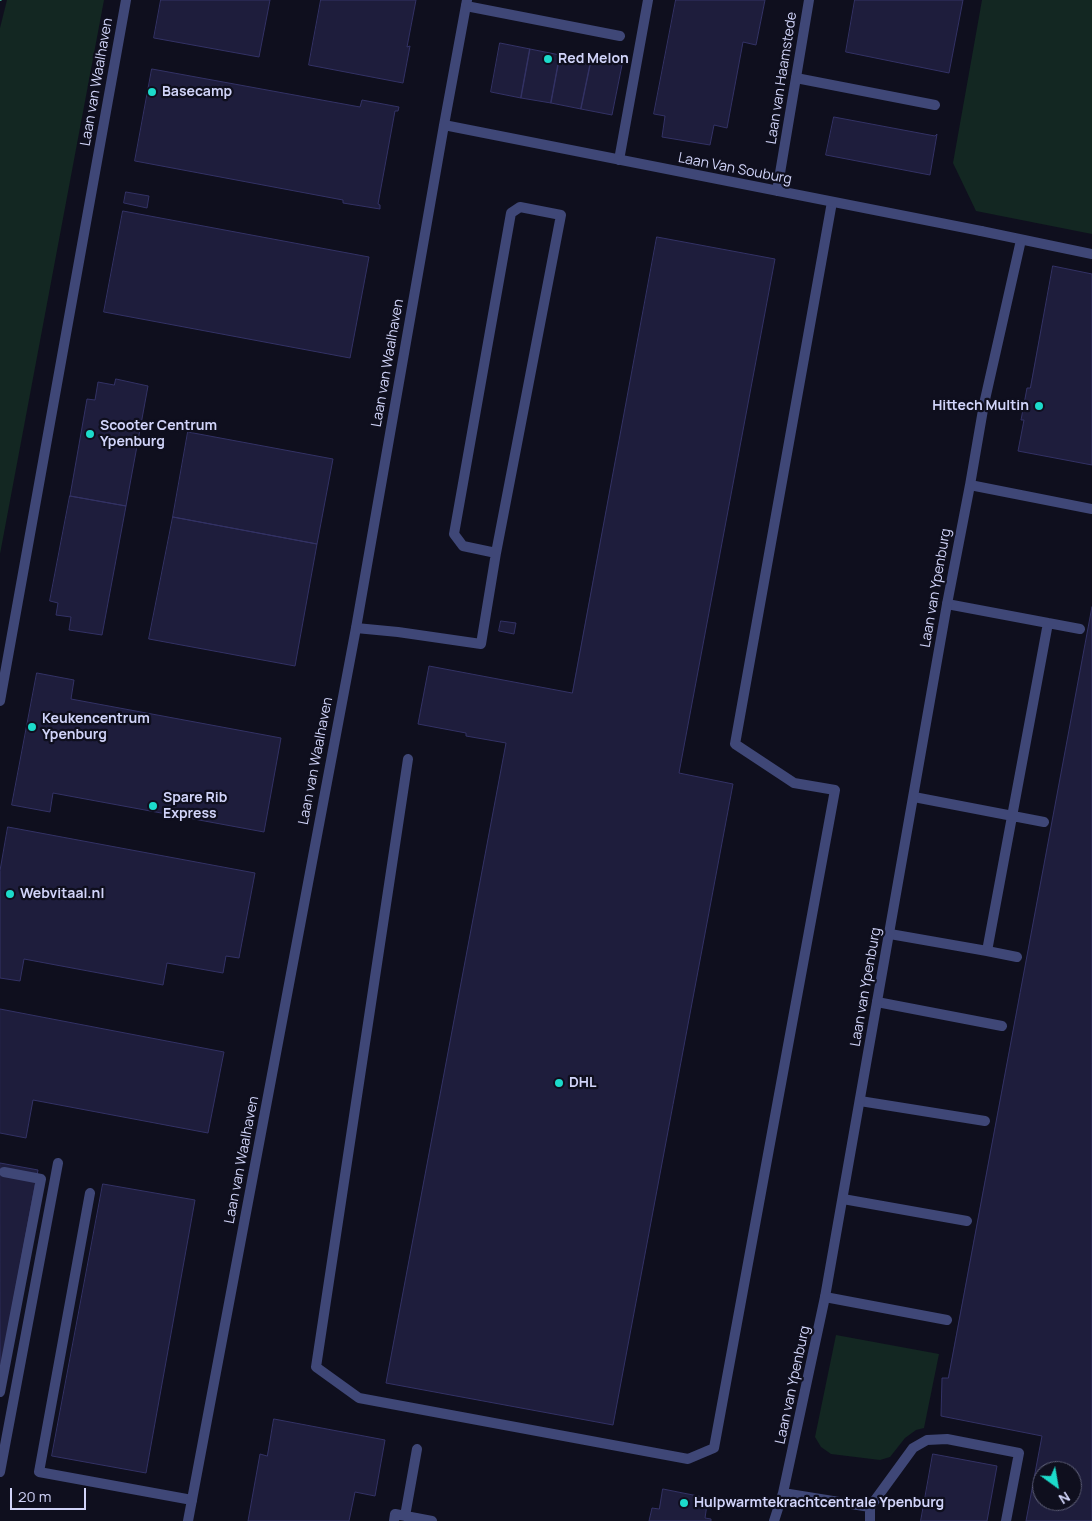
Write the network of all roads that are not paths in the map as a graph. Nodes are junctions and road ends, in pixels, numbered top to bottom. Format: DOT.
graph roads {
  1 [pos="126,0"];
  2 [pos="648,0"];
  3 [pos="809,0"];
  4 [pos="467,3"];
  5 [pos="620,36"];
  6 [pos="796,78"];
  7 [pos="935,105"];
  8 [pos="444,125"];
  9 [pos="619,160"];
  10 [pos="777,191"];
  11 [pos="832,202"];
  12 [pos="1021,240"];
  13 [pos="1092,254"];
  14 [pos="970,485"];
  15 [pos="1092,509"];
  16 [pos="496,553"];
  17 [pos="947,604"];
  18 [pos="1048,623"];
  19 [pos="356,628"];
  20 [pos="1080,630"];
  21 [pos="0,701"];
  22 [pos="408,759"];
  23 [pos="914,798"];
  24 [pos="1012,816"];
  25 [pos="1044,822"];
  26 [pos="890,934"];
  27 [pos="987,952"];
  28 [pos="1017,958"];
  29 [pos="877,1002"];
  30 [pos="1002,1026"];
  31 [pos="860,1101"];
  32 [pos="985,1121"];
  33 [pos="58,1163"];
  34 [pos="4,1172"];
  35 [pos="90,1193"];
  36 [pos="843,1199"];
  37 [pos="966,1221"];
  38 [pos="826,1297"];
  39 [pos="947,1320"];
  40 [pos="0,1392"];
  41 [pos="417,1449"];
  42 [pos="0,1472"];
  43 [pos="783,1493"];
  44 [pos="192,1500"];
  45 [pos="870,1507"];
  46 [pos="404,1516"];
  47 [pos="188,1521"];
  48 [pos="394,1521"];
  49 [pos="432,1521"];
  50 [pos="774,1521"];
  51 [pos="870,1521"];
  52 [pos="1006,1521"];
  1 -- 21 [label="street, Laan van Waalhaven"];
  2 -- 9 [label="street"];
  3 -- 6 [label="street, Laan van Haamstede"];
  4 -- 5 [label="street, Laan van Waalhaven"];
  4 -- 8 [label="street, Laan van Waalhaven"];
  6 -- 7 [label="street"];
  6 -- 10 [label="street, Laan van Haamstede"];
  8 -- 9 [label="street, Laan Van Souburg"];
  8 -- 19 [label="street, Laan van Waalhaven"];
  9 -- 10 [label="street, Laan Van Souburg"];
  10 -- 11 [label="street, Laan Van Souburg"];
  11 -- 12 [label="street, Laan Van Souburg"];
  11 -- 22 [label="street"];
  12 -- 13 [label="street, Laan Van Souburg"];
  12 -- 14 [label="street, Laan van Ypenburg"];
  14 -- 15 [label="street"];
  14 -- 17 [label="street, Laan van Ypenburg"];
  16 -- 16 [label="street"];
  16 -- 19 [label="street"];
  17 -- 18 [label="street"];
  17 -- 23 [label="street, Laan van Ypenburg"];
  18 -- 20 [label="street"];
  18 -- 24 [label="street"];
  19 -- 44 [label="street, Laan van Waalhaven"];
  23 -- 24 [label="street"];
  23 -- 26 [label="street, Laan van Ypenburg"];
  24 -- 25 [label="street"];
  24 -- 27 [label="street"];
  26 -- 27 [label="street"];
  26 -- 29 [label="street, Laan van Ypenburg"];
  27 -- 28 [label="street"];
  29 -- 30 [label="street"];
  29 -- 31 [label="street, Laan van Ypenburg"];
  31 -- 32 [label="street"];
  31 -- 36 [label="street, Laan van Ypenburg"];
  33 -- 42 [label="street"];
  34 -- 40 [label="street"];
  35 -- 44 [label="street"];
  36 -- 37 [label="street"];
  36 -- 38 [label="street, Laan van Ypenburg"];
  38 -- 39 [label="street"];
  38 -- 43 [label="street, Laan van Ypenburg"];
  41 -- 46 [label="street"];
  43 -- 45 [label="street"];
  43 -- 50 [label="street, Laan van Ypenburg"];
  44 -- 47 [label="street, Laan van Waalhaven"];
  45 -- 51 [label="street"];
  45 -- 52 [label="street"];
  46 -- 48 [label="street"];
  46 -- 49 [label="street"];
}
